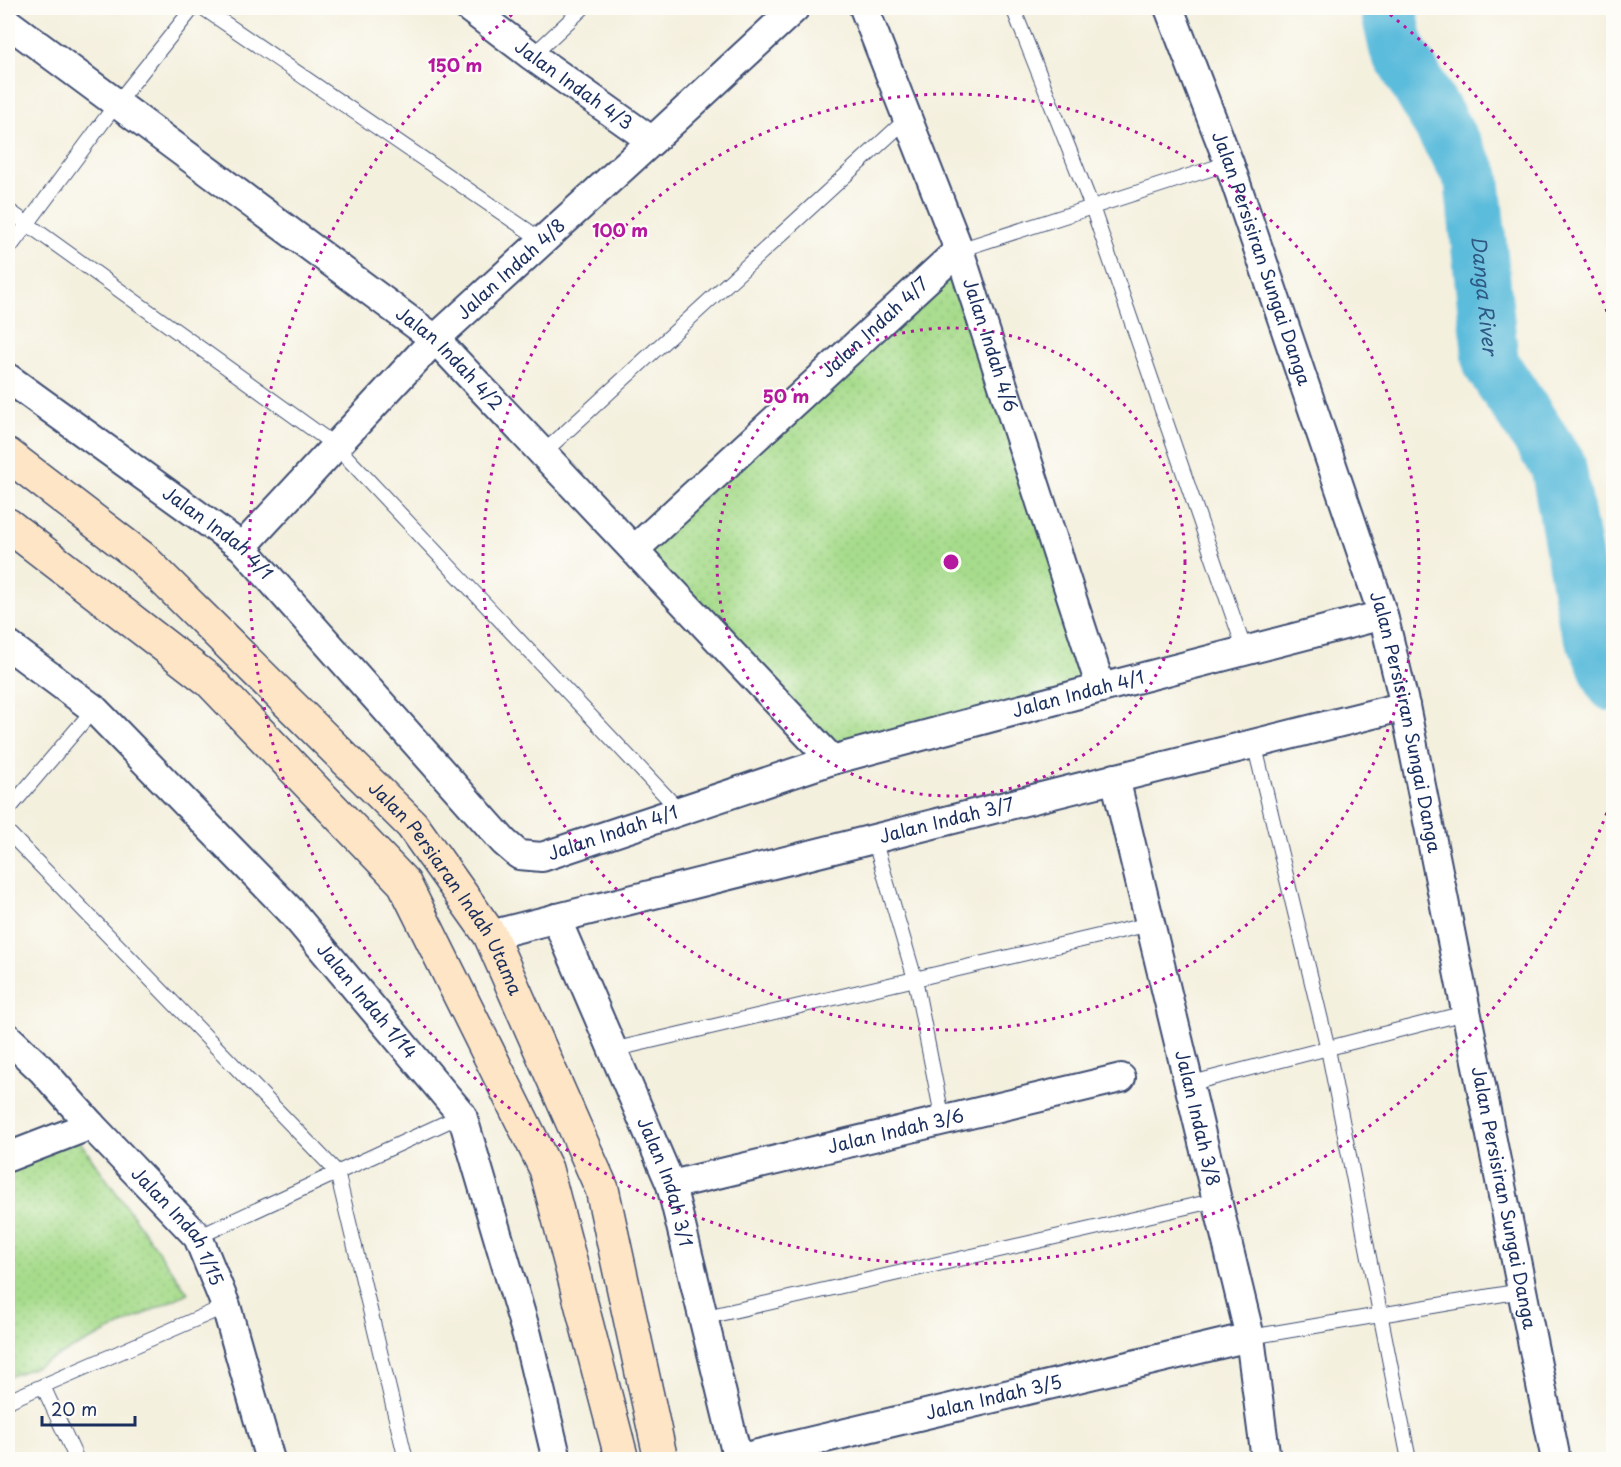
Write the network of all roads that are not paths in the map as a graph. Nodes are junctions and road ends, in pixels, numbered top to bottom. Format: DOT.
graph roads {
  1 [pos="193,8"];
  2 [pos="203,8"];
  3 [pos="469,8"];
  4 [pos="583,8"];
  5 [pos="795,8"];
  6 [pos="864,8"];
  7 [pos="1013,8"];
  8 [pos="1169,8"];
  9 [pos="8,23"];
  10 [pos="532,56"];
  11 [pos="117,103"];
  12 [pos="908,118"];
  13 [pos="652,141"];
  14 [pos="1229,163"];
  15 [pos="1092,207"];
  16 [pos="8,210"];
  17 [pos="27,224"];
  18 [pos="543,241"];
  19 [pos="8,250"];
  20 [pos="959,250"];
  21 [pos="435,339"];
  22 [pos="8,378"];
  23 [pos="336,446"];
  24 [pos="543,453"];
  25 [pos="8,455"];
  26 [pos="8,525"];
  27 [pos="242,547"];
  28 [pos="634,550"];
  29 [pos="1383,615"];
  30 [pos="8,645"];
  31 [pos="1245,651"];
  32 [pos="1101,688"];
  33 [pos="1405,706"];
  34 [pos="94,709"];
  35 [pos="1254,743"];
  36 [pos="832,760"];
  37 [pos="1115,778"];
  38 [pos="8,810"];
  39 [pos="679,810"];
  40 [pos="8,832"];
  41 [pos="874,839"];
  42 [pos="556,918"];
  43 [pos="1150,924"];
  44 [pos="490,935"];
  45 [pos="915,979"];
  46 [pos="1466,1013"];
  47 [pos="8,1038"];
  48 [pos="1328,1048"];
  49 [pos="612,1050"];
  50 [pos="1121,1078"];
  51 [pos="1188,1084"];
  52 [pos="462,1115"];
  53 [pos="943,1121"];
  54 [pos="91,1125"];
  55 [pos="8,1157"];
  56 [pos="337,1172"];
  57 [pos="670,1185"];
  58 [pos="1217,1200"];
  59 [pos="198,1237"];
  60 [pos="1521,1291"];
  61 [pos="226,1306"];
  62 [pos="1381,1314"];
  63 [pos="702,1318"];
  64 [pos="1250,1337"];
  65 [pos="43,1386"];
  66 [pos="8,1401"];
  67 [pos="738,1459"];
  68 [pos="77,1460"];
  69 [pos="270,1460"];
  70 [pos="406,1460"];
  71 [pos="557,1460"];
  72 [pos="622,1460"];
  73 [pos="661,1460"];
  74 [pos="1266,1460"];
  75 [pos="1409,1460"];
  76 [pos="1556,1460"];
  1 -- 11 [label="lane"];
  2 -- 18 [label="lane"];
  3 -- 10 [label="street, Jalan Indah 4/3"];
  4 -- 10 [label="lane"];
  5 -- 13 [label="street, Jalan Indah 4/8"];
  6 -- 12 [label="street, Jalan Indah 4/6"];
  7 -- 15 [label="lane"];
  8 -- 14 [label="street, Jalan Persisiran Sungai Danga"];
  9 -- 11 [label="street, Jalan Indah 4/2"];
  10 -- 13 [label="street, Jalan Indah 4/3"];
  11 -- 17 [label="lane"];
  11 -- 21 [label="street, Jalan Indah 4/2"];
  12 -- 20 [label="street, Jalan Indah 4/6"];
  12 -- 24 [label="lane"];
  13 -- 18 [label="street, Jalan Indah 4/8"];
  14 -- 15 [label="lane"];
  14 -- 29 [label="street, Jalan Persisiran Sungai Danga"];
  15 -- 20 [label="lane"];
  15 -- 31 [label="lane"];
  16 -- 17 [label="lane"];
  17 -- 19 [label="lane"];
  17 -- 23 [label="lane"];
  18 -- 21 [label="street, Jalan Indah 4/8"];
  20 -- 28 [label="street, Jalan Indah 4/7"];
  20 -- 32 [label="street, Jalan Indah 4/6"];
  21 -- 23 [label="street, Jalan Indah 4/8"];
  21 -- 24 [label="street, Jalan Indah 4/2"];
  22 -- 27 [label="street, Jalan Indah 4/1"];
  23 -- 27 [label="street, Jalan Indah 4/8"];
  23 -- 39 [label="lane"];
  24 -- 28 [label="street, Jalan Indah 4/2"];
  25 -- 44 [label="main road, Jalan Persiaran Indah Utama"];
  26 -- 72 [label="main road, Jalan Persiaran Indah Utama"];
  27 -- 39 [label="street, Jalan Indah 4/1"];
  28 -- 36 [label="street, Jalan Indah 4/2"];
  29 -- 31 [label="street, Jalan Indah 4/1"];
  29 -- 33 [label="street, Jalan Persisiran Sungai Danga"];
  30 -- 34 [label="street, Jalan Indah 1/14"];
  31 -- 32 [label="street, Jalan Indah 4/1"];
  32 -- 36 [label="street, Jalan Indah 4/1"];
  33 -- 35 [label="street, Jalan Indah 3/7"];
  33 -- 46 [label="street, Jalan Persisiran Sungai Danga"];
  34 -- 38 [label="lane"];
  34 -- 52 [label="street, Jalan Indah 1/14"];
  35 -- 37 [label="street, Jalan Indah 3/7"];
  35 -- 48 [label="lane"];
  36 -- 39 [label="street, Jalan Indah 4/1"];
  37 -- 41 [label="street, Jalan Indah 3/7"];
  37 -- 43 [label="street, Jalan Indah 3/8"];
  40 -- 56 [label="lane"];
  41 -- 42 [label="street, Jalan Indah 3/7"];
  41 -- 45 [label="lane"];
  42 -- 44 [label="street, Jalan Indah 3/7"];
  42 -- 49 [label="street, Jalan Indah 3/1"];
  43 -- 45 [label="lane"];
  43 -- 51 [label="street, Jalan Indah 3/8"];
  44 -- 73 [label="main road, Jalan Persiaran Indah Utama"];
  45 -- 49 [label="lane"];
  45 -- 53 [label="lane"];
  46 -- 48 [label="lane"];
  46 -- 60 [label="street, Jalan Persisiran Sungai Danga"];
  47 -- 54 [label="street, Jalan Indah 1/15"];
  48 -- 51 [label="lane"];
  48 -- 62 [label="lane"];
  49 -- 57 [label="street, Jalan Indah 3/1"];
  50 -- 53 [label="street, Jalan Indah 3/6"];
  51 -- 58 [label="street, Jalan Indah 3/8"];
  52 -- 56 [label="lane"];
  52 -- 71 [label="street, Jalan Indah 1/14"];
  53 -- 57 [label="street, Jalan Indah 3/6"];
  54 -- 55 [label="street"];
  54 -- 59 [label="street, Jalan Indah 1/15"];
  56 -- 59 [label="lane"];
  56 -- 70 [label="lane"];
  57 -- 63 [label="street, Jalan Indah 3/1"];
  58 -- 63 [label="lane"];
  58 -- 64 [label="street, Jalan Indah 3/8"];
  59 -- 61 [label="street, Jalan Indah 1/15"];
  60 -- 62 [label="lane"];
  60 -- 76 [label="street, Jalan Persisiran Sungai Danga"];
  61 -- 65 [label="lane"];
  61 -- 69 [label="street, Jalan Indah 1/15"];
  62 -- 64 [label="lane"];
  62 -- 75 [label="lane"];
  63 -- 67 [label="street, Jalan Indah 3/1"];
  64 -- 67 [label="street, Jalan Indah 3/5"];
  64 -- 74 [label="street, Jalan Indah 3/8"];
  65 -- 66 [label="lane"];
  65 -- 68 [label="lane"];
}
